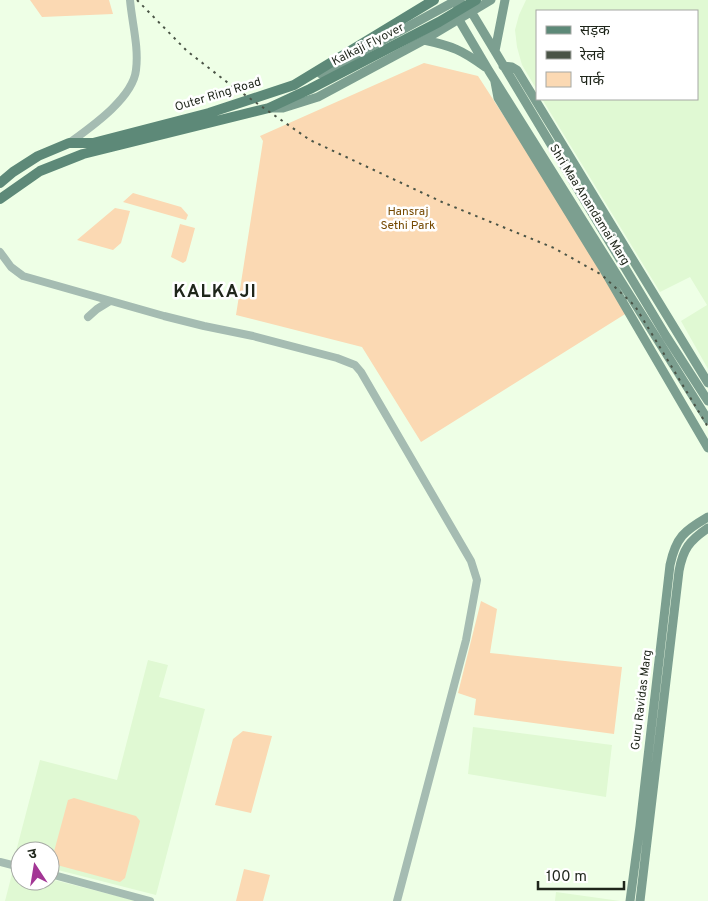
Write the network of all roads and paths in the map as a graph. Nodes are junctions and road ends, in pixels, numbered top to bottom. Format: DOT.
graph roads {
  1 [pos="130,0"];
  2 [pos="434,0"];
  3 [pos="457,0"];
  4 [pos="476,0"];
  5 [pos="491,0"];
  6 [pos="505,0"];
  7 [pos="472,12"];
  8 [pos="460,20"];
  9 [pos="387,38"];
  10 [pos="424,40"];
  11 [pos="495,51"];
  12 [pos="392,57"];
  13 [pos="503,66"];
  14 [pos="492,75"];
  15 [pos="294,84"];
  16 [pos="269,108"];
  17 [pos="69,143"];
  18 [pos="0,183"];
  19 [pos="0,199"];
  20 [pos="0,252"];
  21 [pos="110,300"];
  22 [pos="88,318"];
  23 [pos="708,383"];
  24 [pos="708,401"];
  25 [pos="708,420"];
  26 [pos="708,448"];
  27 [pos="708,517"];
  28 [pos="708,528"];
  29 [pos="60,877"];
  30 [pos="150,901"];
  31 [pos="397,901"];
  32 [pos="630,901"];
  33 [pos="640,901"];
  1 -- 17 [label="street"];
  2 -- 15 [label="main road, Outer Ring Road"];
  3 -- 7 [label="main road, Shri Maa Anandamai Marg"];
  3 -- 8 [label="main road, Shri Maa Anandamai Marg"];
  3 -- 9 [label="main road"];
  4 -- 16 [label="main road, Kalkaji Flyover"];
  5 -- 7 [label="main road"];
  6 -- 11 [label="main road"];
  7 -- 8 [label="main road"];
  7 -- 11 [label="main road, Shri Maa Anandamai Marg"];
  8 -- 10 [label="main road"];
  8 -- 14 [label="main road, Shri Maa Anandamai Marg"];
  9 -- 12 [label="main road"];
  9 -- 15 [label="main road"];
  10 -- 12 [label="main road"];
  10 -- 14 [label="main road"];
  11 -- 13 [label="main road, Shri Maa Anandamai Marg"];
  12 -- 16 [label="main road"];
  13 -- 23 [label="main road"];
  13 -- 24 [label="main road, Shri Maa Anandamai Marg"];
  14 -- 25 [label="main road, Shri Maa Anandamai Marg"];
  14 -- 26 [label="main road"];
  15 -- 17 [label="main road, Outer Ring Road"];
  16 -- 19 [label="main road, Outer Ring Road"];
  17 -- 18 [label="main road, Outer Ring Road"];
  20 -- 21 [label="street"];
  21 -- 22 [label="street"];
  21 -- 31 [label="street"];
  27 -- 32 [label="main road, Guru Ravidas Marg"];
  28 -- 33 [label="main road, Guru Ravidas Marg"];
  29 -- 30 [label="street"];
}
